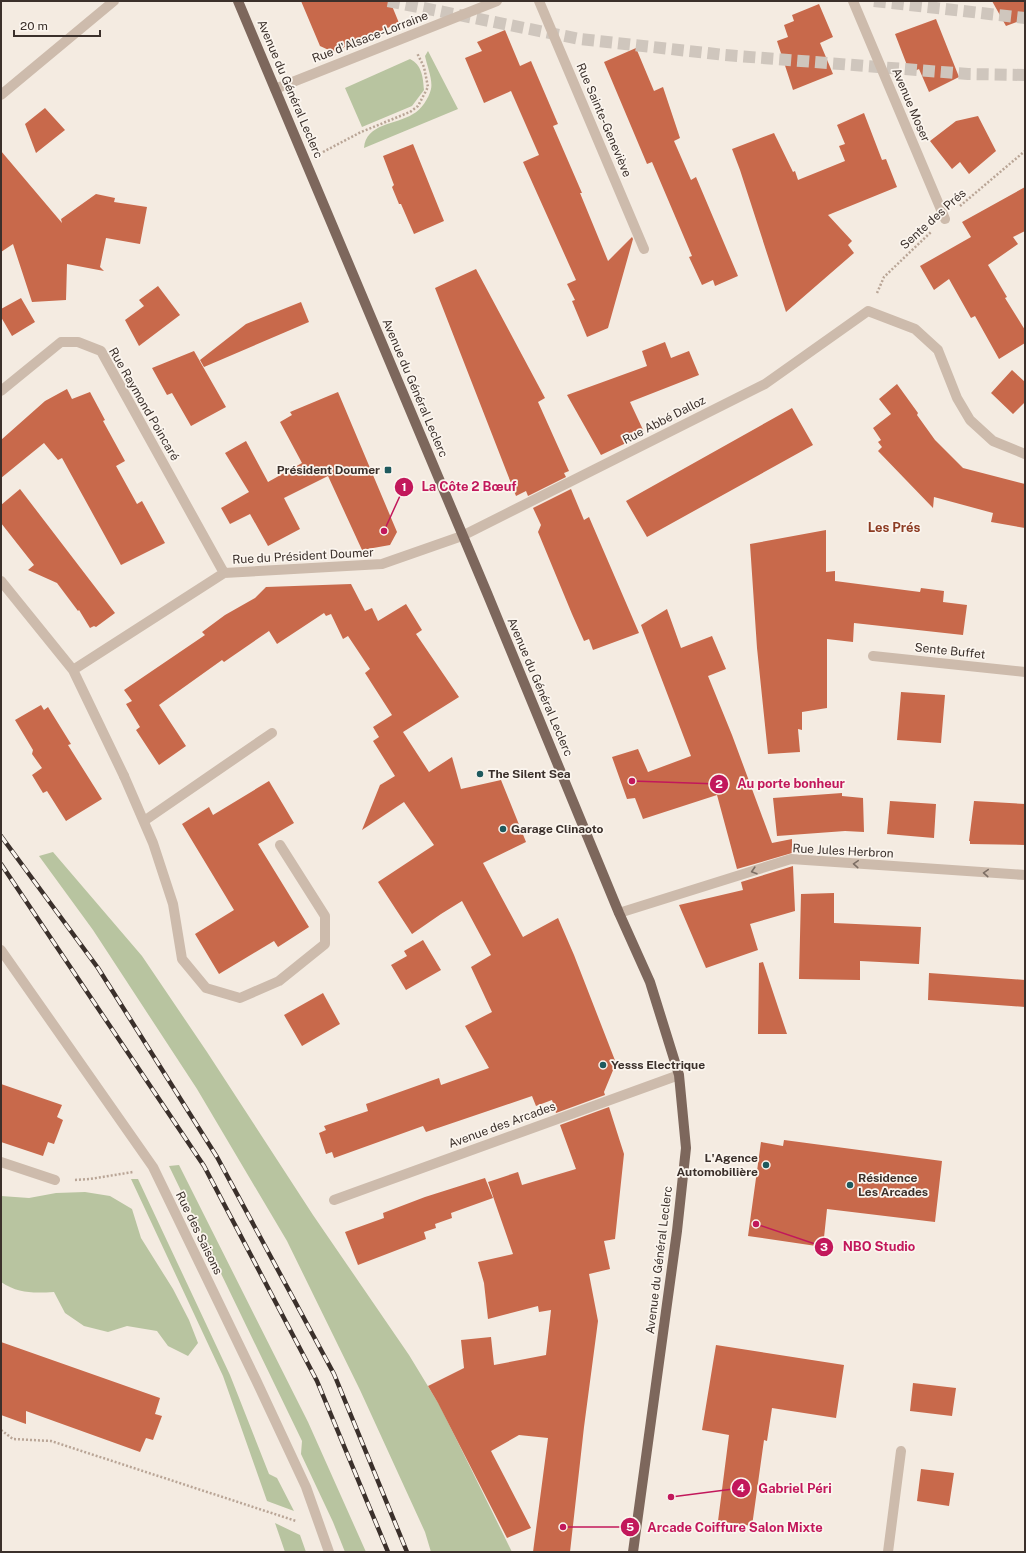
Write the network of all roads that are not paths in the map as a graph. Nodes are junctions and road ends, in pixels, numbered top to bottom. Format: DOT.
graph roads {
  1 [pos="114,1"];
  2 [pos="238,1"];
  3 [pos="497,1"];
  4 [pos="539,1"];
  5 [pos="853,1"];
  6 [pos="276,89"];
  7 [pos="1,95"];
  8 [pos="945,219"];
  9 [pos="644,249"];
  10 [pos="1,391"];
  11 [pos="1025,454"];
  12 [pos="462,536"];
  13 [pos="224,573"];
  14 [pos="1,581"];
  15 [pos="873,656"];
  16 [pos="73,670"];
  17 [pos="1025,672"];
  18 [pos="272,733"];
  19 [pos="144,821"];
  20 [pos="280,845"];
  21 [pos="1025,875"];
  22 [pos="619,913"];
  23 [pos="1,950"];
  24 [pos="679,1075"];
  25 [pos="1,1162"];
  26 [pos="55,1180"];
  27 [pos="334,1200"];
  28 [pos="901,1451"];
  29 [pos="329,1552"];
  30 [pos="633,1552"];
  31 [pos="888,1552"];
  1 -- 7 [label="street"];
  2 -- 6 [label="main road, Avenue du Général Leclerc"];
  3 -- 6 [label="street, Rue d'Alsace-Lorraine"];
  4 -- 9 [label="street, Rue Sainte-Geneviève"];
  5 -- 8 [label="street, Avenue Moser"];
  6 -- 12 [label="main road, Avenue du Général Leclerc"];
  10 -- 13 [label="street, Rue Raymond Poincaré"];
  11 -- 12 [label="street, Rue Abbé Dalloz"];
  12 -- 13 [label="street, Rue du Président Doumer"];
  12 -- 22 [label="main road, Avenue du Général Leclerc"];
  13 -- 16 [label="street, Rue du Président Doumer"];
  14 -- 16 [label="street"];
  15 -- 17 [label="street, Sente Buffet"];
  16 -- 19 [label="street"];
  18 -- 19 [label="street"];
  19 -- 20 [label="street"];
  21 -- 22 [label="street, Rue Jules Herbron, one-way"];
  22 -- 24 [label="main road, Avenue du Général Leclerc"];
  23 -- 29 [label="street, Rue des Saisons"];
  24 -- 27 [label="street, Avenue des Arcades"];
  24 -- 30 [label="main road, Avenue du Général Leclerc"];
  25 -- 26 [label="street"];
  28 -- 31 [label="street"];
}
